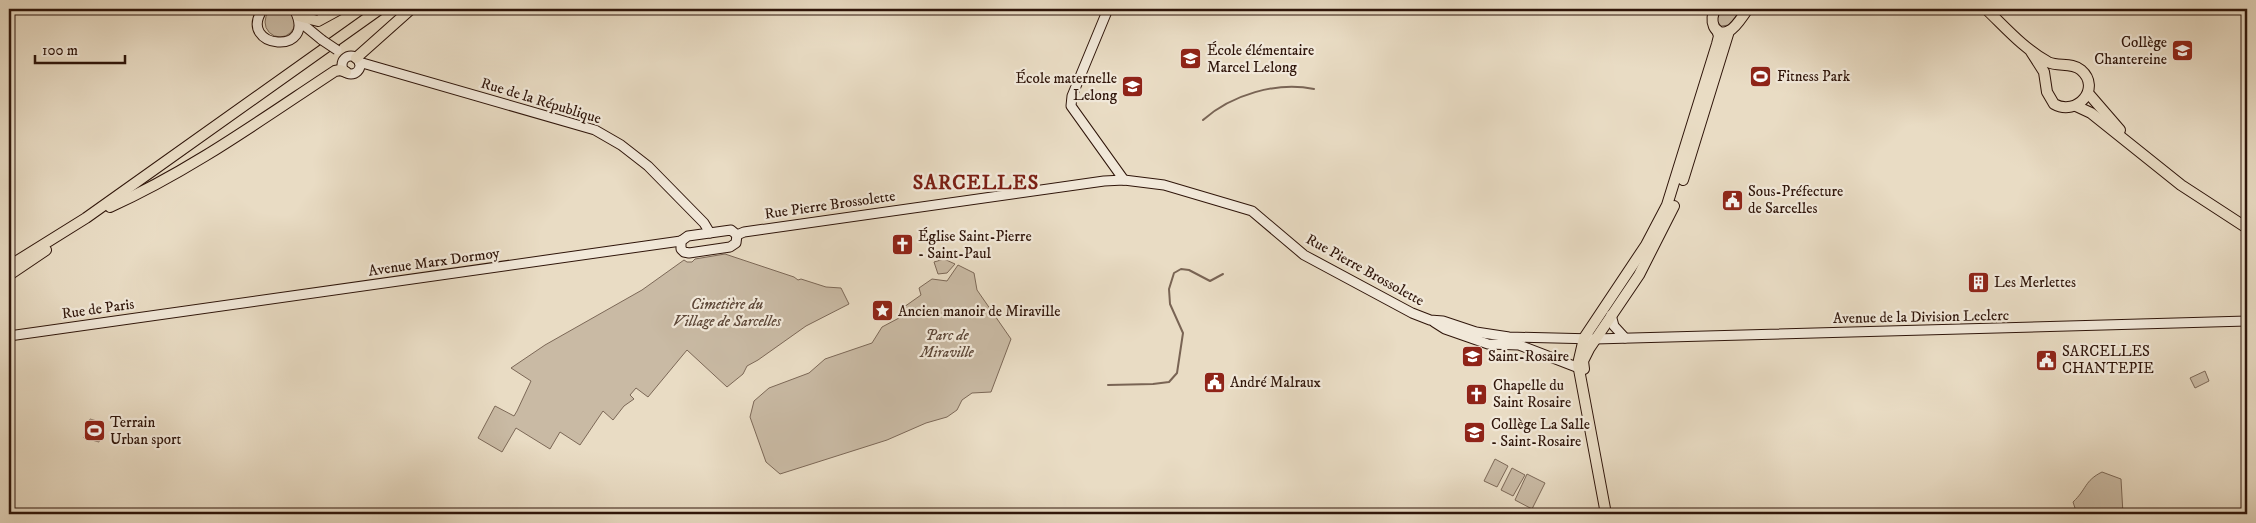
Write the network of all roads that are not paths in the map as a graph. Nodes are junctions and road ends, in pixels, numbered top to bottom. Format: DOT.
graph roads {
  1 [pos="263,9"];
  2 [pos="340,9"];
  3 [pos="380,9"];
  4 [pos="411,9"];
  5 [pos="1108,9"];
  6 [pos="1716,9"];
  7 [pos="1748,9"];
  8 [pos="1986,9"];
  9 [pos="297,16"];
  10 [pos="1717,30"];
  11 [pos="1729,31"];
  12 [pos="314,35"];
  13 [pos="294,37"];
  14 [pos="2030,50"];
  15 [pos="355,63"];
  16 [pos="2062,66"];
  17 [pos="2046,82"];
  18 [pos="2088,93"];
  19 [pos="2076,106"];
  20 [pos="2141,152"];
  21 [pos="1124,180"];
  22 [pos="87,217"];
  23 [pos="2247,228"];
  24 [pos="710,233"];
  25 [pos="737,235"];
  26 [pos="681,242"];
  27 [pos="9,266"];
  28 [pos="9,276"];
  29 [pos="192,310"];
  30 [pos="1611,315"];
  31 [pos="1430,320"];
  32 [pos="2247,321"];
  33 [pos="9,336"];
  34 [pos="1584,338"];
  35 [pos="1625,338"];
  36 [pos="1595,339"];
  37 [pos="1581,368"];
  38 [pos="1607,514"];
  1 -- 13 [label="main road"];
  2 -- 9 [label="main road"];
  3 -- 22 [label="main road"];
  4 -- 15 [label="main road"];
  5 -- 21 [label="main road"];
  6 -- 10 [label="main road"];
  7 -- 11 [label="main road"];
  8 -- 14 [label="main road"];
  9 -- 12 [label="main road"];
  9 -- 13 [label="main road"];
  10 -- 11 [label="main road"];
  10 -- 34 [label="main road"];
  11 -- 30 [label="main road"];
  12 -- 13 [label="main road"];
  12 -- 15 [label="main road, bridge"];
  14 -- 16 [label="main road"];
  14 -- 17 [label="main road"];
  15 -- 22 [label="main road"];
  15 -- 24 [label="main road, Rue de la République"];
  16 -- 17 [label="main road"];
  16 -- 18 [label="main road"];
  17 -- 19 [label="main road"];
  18 -- 19 [label="main road"];
  18 -- 20 [label="main road"];
  19 -- 20 [label="main road"];
  20 -- 23 [label="main road"];
  21 -- 25 [label="main road, Rue Pierre Brossolette"];
  21 -- 31 [label="main road, Rue Pierre Brossolette"];
  22 -- 27 [label="main road"];
  22 -- 28 [label="main road"];
  24 -- 25 [label="main road, Avenue Marx Dormoy"];
  24 -- 26 [label="main road, Avenue Marx Dormoy"];
  25 -- 26 [label="main road"];
  26 -- 29 [label="main road, Avenue Marx Dormoy"];
  29 -- 33 [label="main road, Rue de Paris"];
  30 -- 35 [label="main road"];
  30 -- 36 [label="main road"];
  31 -- 34 [label="main road, Rue Pierre Brossolette"];
  31 -- 37 [label="main road, Rue Pierre Brossolette"];
  32 -- 35 [label="main road, Avenue de la Division Leclerc"];
  34 -- 36 [label="main road, Rue Pierre Brossolette"];
  34 -- 37 [label="main road"];
  35 -- 36 [label="main road, Avenue de la Division Leclerc"];
  36 -- 37 [label="main road"];
  37 -- 38 [label="main road"];
}
